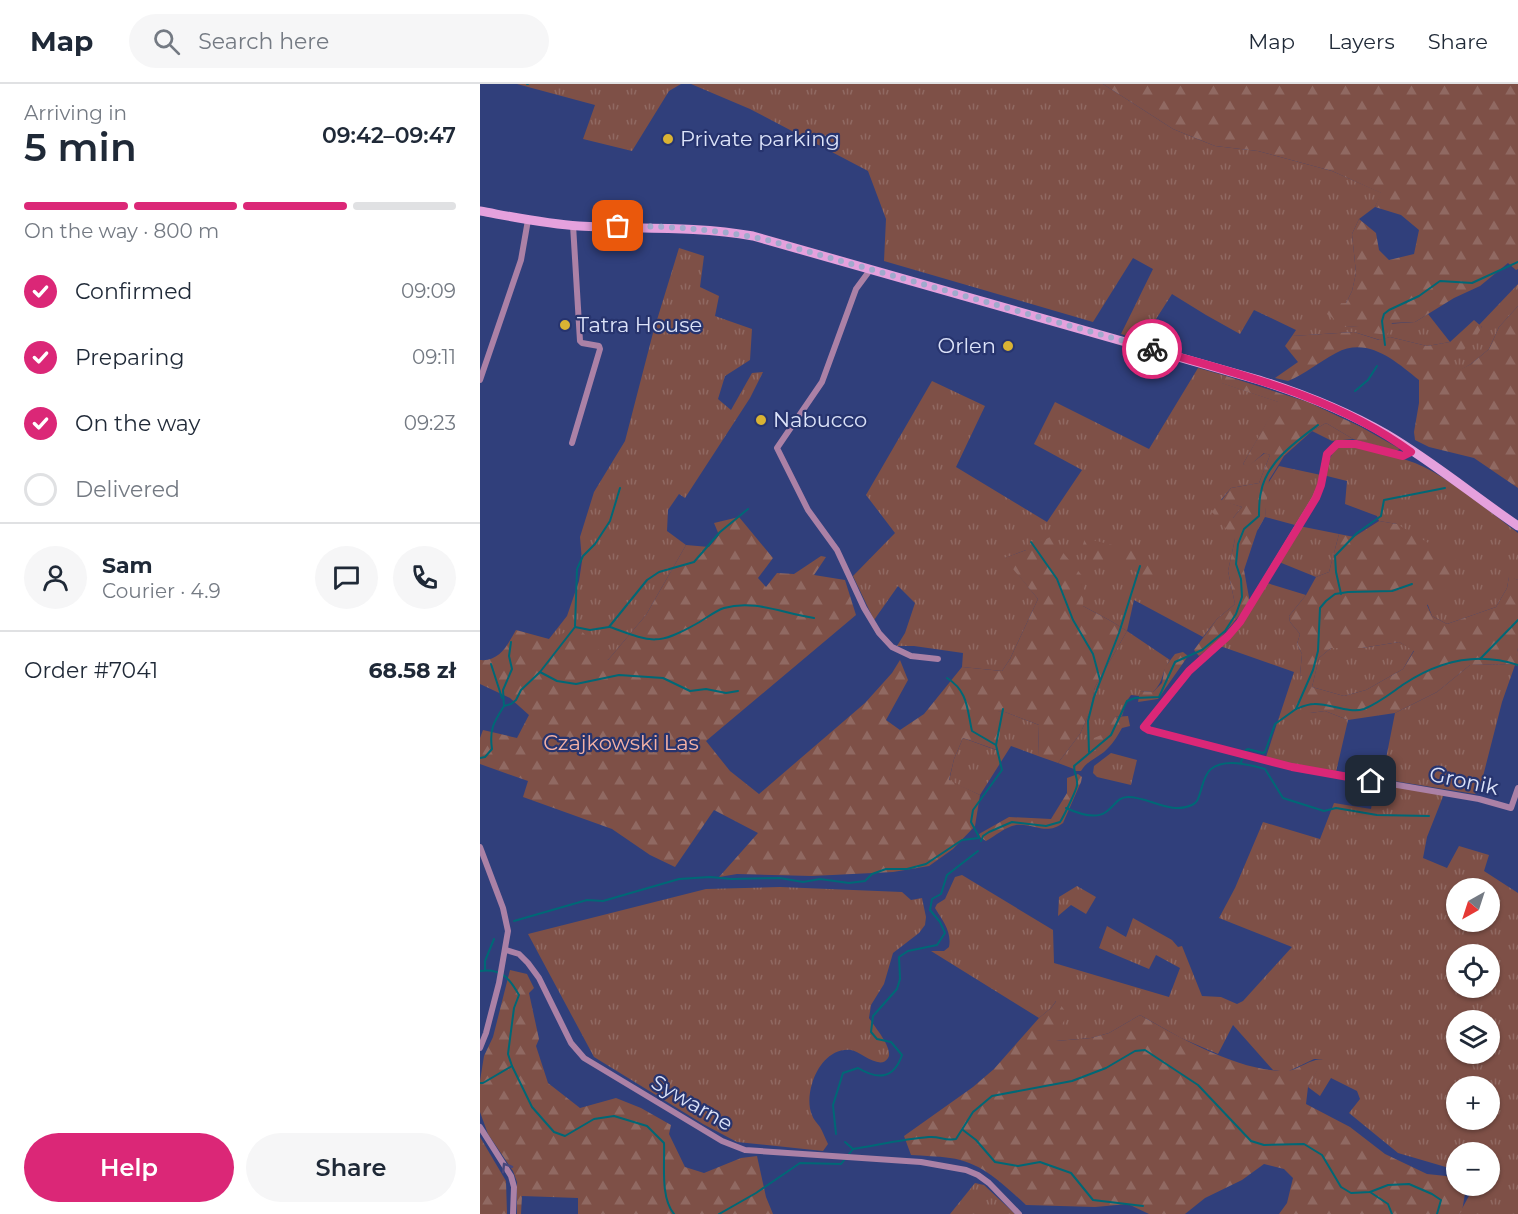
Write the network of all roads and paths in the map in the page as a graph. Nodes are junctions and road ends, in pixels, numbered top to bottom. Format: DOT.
graph roads {
  1 [pos="480,211"];
  2 [pos="528,220"];
  3 [pos="573,225"];
  4 [pos="870,270"];
  5 [pos="480,380"];
  6 [pos="572,442"];
  7 [pos="1411,452"];
  8 [pos="1518,526"];
  9 [pos="938,659"];
  10 [pos="1518,788"];
  11 [pos="480,847"];
  12 [pos="506,950"];
  13 [pos="480,1048"];
  14 [pos="480,1126"];
  15 [pos="513,1214"];
  16 [pos="1019,1214"];
  1 -- 2 [label="main road"];
  2 -- 3 [label="main road"];
  2 -- 5 [label="street"];
  3 -- 4 [label="main road"];
  3 -- 6 [label="street"];
  4 -- 7 [label="main road"];
  4 -- 9 [label="street"];
  7 -- 8 [label="main road"];
  7 -- 10 [label="street, Gronik"];
  11 -- 12 [label="street"];
  12 -- 13 [label="street"];
  12 -- 16 [label="street, Sywarne"];
  15 -- 14 [label="street, one-way"];
}
